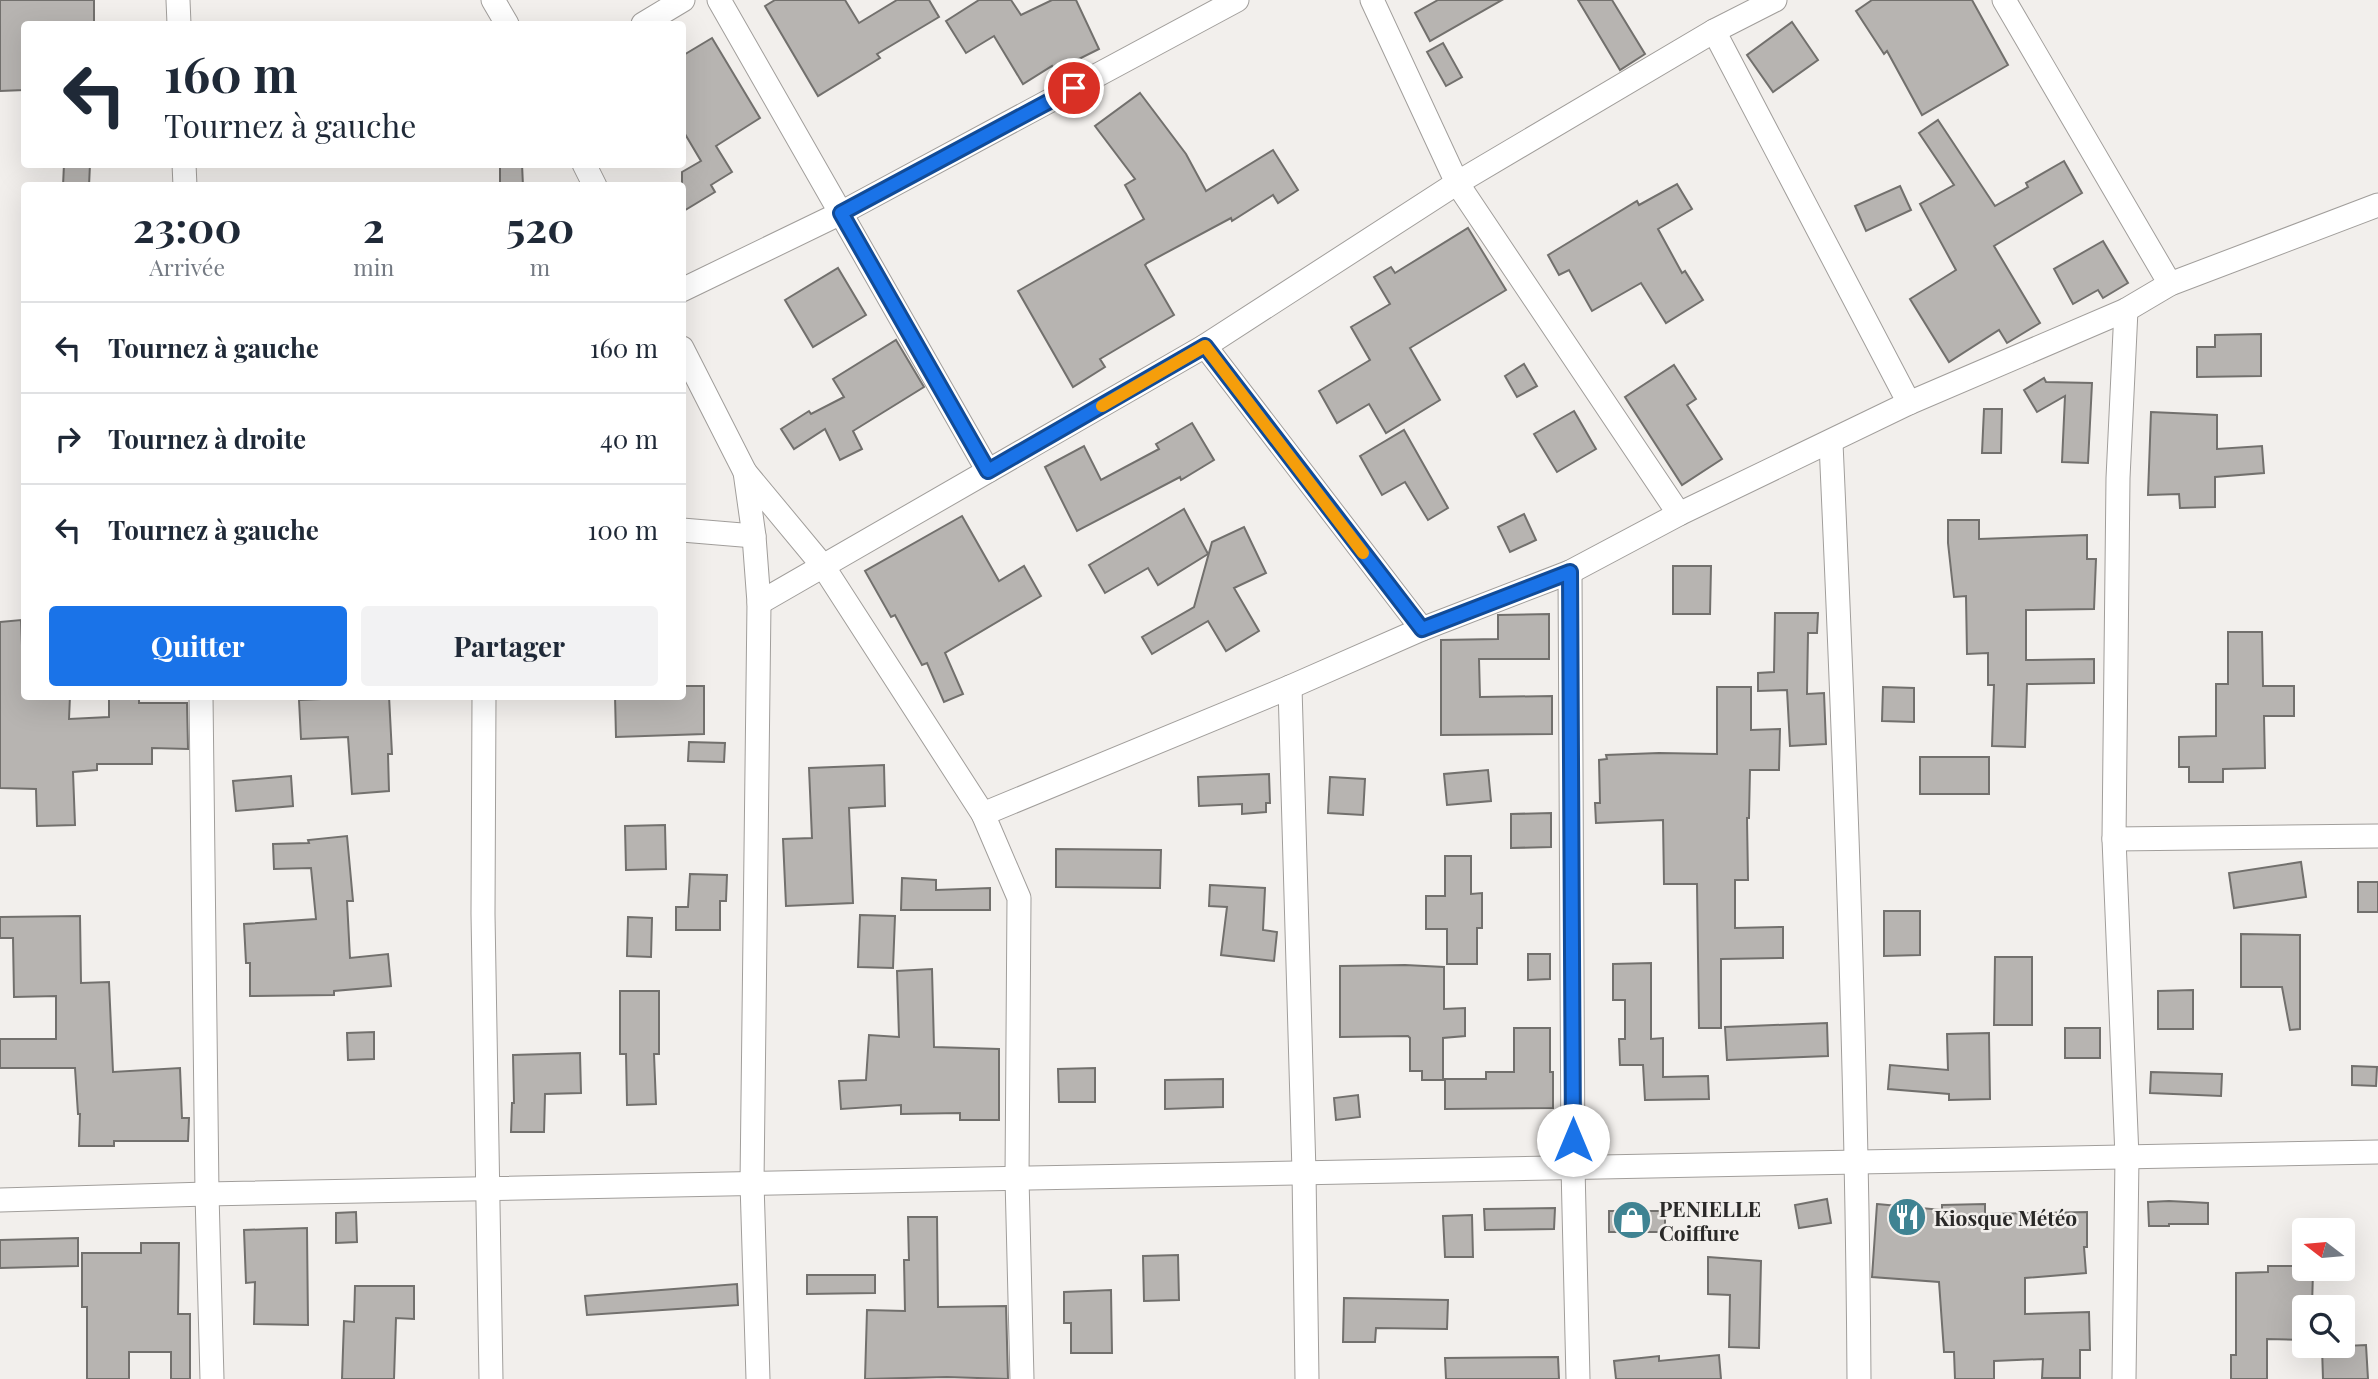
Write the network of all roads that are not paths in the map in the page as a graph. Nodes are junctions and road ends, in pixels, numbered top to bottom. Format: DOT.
graph roads {
  1 [pos="178,0"];
  2 [pos="494,0"];
  3 [pos="683,0"];
  4 [pos="719,0"];
  5 [pos="1237,0"];
  6 [pos="1371,0"];
  7 [pos="1775,0"];
  8 [pos="2004,0"];
  9 [pos="179,21"];
  10 [pos="505,21"];
  11 [pos="648,21"];
  12 [pos="1714,31"];
  13 [pos="1457,183"];
  14 [pos="2378,205"];
  15 [pos="841,213"];
  16 [pos="2170,284"];
  17 [pos="686,288"];
  18 [pos="2126,310"];
  19 [pos="1205,346"];
  20 [pos="686,356"];
  21 [pos="1909,403"];
  22 [pos="1831,443"];
  23 [pos="988,471"];
  24 [pos="745,472"];
  25 [pos="1679,514"];
  26 [pos="686,530"];
  27 [pos="754,536"];
  28 [pos="823,566"];
  29 [pos="1570,572"];
  30 [pos="759,603"];
  31 [pos="1422,629"];
  32 [pos="1290,687"];
  33 [pos="201,700"];
  34 [pos="484,700"];
  35 [pos="983,814"];
  36 [pos="2378,836"];
  37 [pos="2114,839"];
  38 [pos="2378,1152"];
  39 [pos="2127,1157"];
  40 [pos="1858,1162"];
  41 [pos="1573,1167"];
  42 [pos="1304,1172"];
  43 [pos="1017,1178"];
  44 [pos="752,1183"];
  45 [pos="489,1188"];
  46 [pos="207,1194"];
  47 [pos="0,1200"];
  48 [pos="212,1379"];
  49 [pos="491,1379"];
  50 [pos="758,1379"];
  51 [pos="1023,1379"];
  52 [pos="1307,1379"];
  53 [pos="1578,1379"];
  54 [pos="1859,1379"];
  55 [pos="2124,1379"];
  1 -- 9 [label="street"];
  2 -- 10 [label="street"];
  3 -- 11 [label="street"];
  4 -- 15 [label="street"];
  5 -- 15 [label="street"];
  6 -- 13 [label="street"];
  7 -- 12 [label="street"];
  8 -- 16 [label="street"];
  12 -- 13 [label="street"];
  12 -- 21 [label="street"];
  13 -- 19 [label="street"];
  13 -- 25 [label="street"];
  14 -- 16 [label="street"];
  15 -- 17 [label="street"];
  15 -- 23 [label="street"];
  16 -- 18 [label="street"];
  18 -- 21 [label="street"];
  18 -- 37 [label="street"];
  19 -- 23 [label="street"];
  19 -- 31 [label="street"];
  20 -- 24 [label="street"];
  21 -- 22 [label="street"];
  22 -- 25 [label="street"];
  22 -- 40 [label="street"];
  23 -- 28 [label="street"];
  24 -- 27 [label="street"];
  24 -- 28 [label="street"];
  25 -- 29 [label="street"];
  26 -- 27 [label="street"];
  27 -- 30 [label="street"];
  28 -- 30 [label="street"];
  28 -- 35 [label="street"];
  29 -- 31 [label="street"];
  29 -- 41 [label="street"];
  30 -- 44 [label="street"];
  31 -- 32 [label="street"];
  32 -- 35 [label="street"];
  32 -- 42 [label="street"];
  33 -- 46 [label="street"];
  34 -- 45 [label="street"];
  35 -- 43 [label="street"];
  36 -- 37 [label="street"];
  37 -- 39 [label="street"];
  38 -- 39 [label="street"];
  39 -- 40 [label="street"];
  39 -- 55 [label="street"];
  40 -- 41 [label="street"];
  40 -- 54 [label="street"];
  41 -- 42 [label="street"];
  41 -- 53 [label="street"];
  42 -- 43 [label="street"];
  42 -- 52 [label="street"];
  43 -- 44 [label="street"];
  43 -- 51 [label="street"];
  44 -- 45 [label="street"];
  44 -- 50 [label="street"];
  45 -- 46 [label="street"];
  45 -- 49 [label="street"];
  46 -- 47 [label="street"];
  46 -- 48 [label="street"];
}
